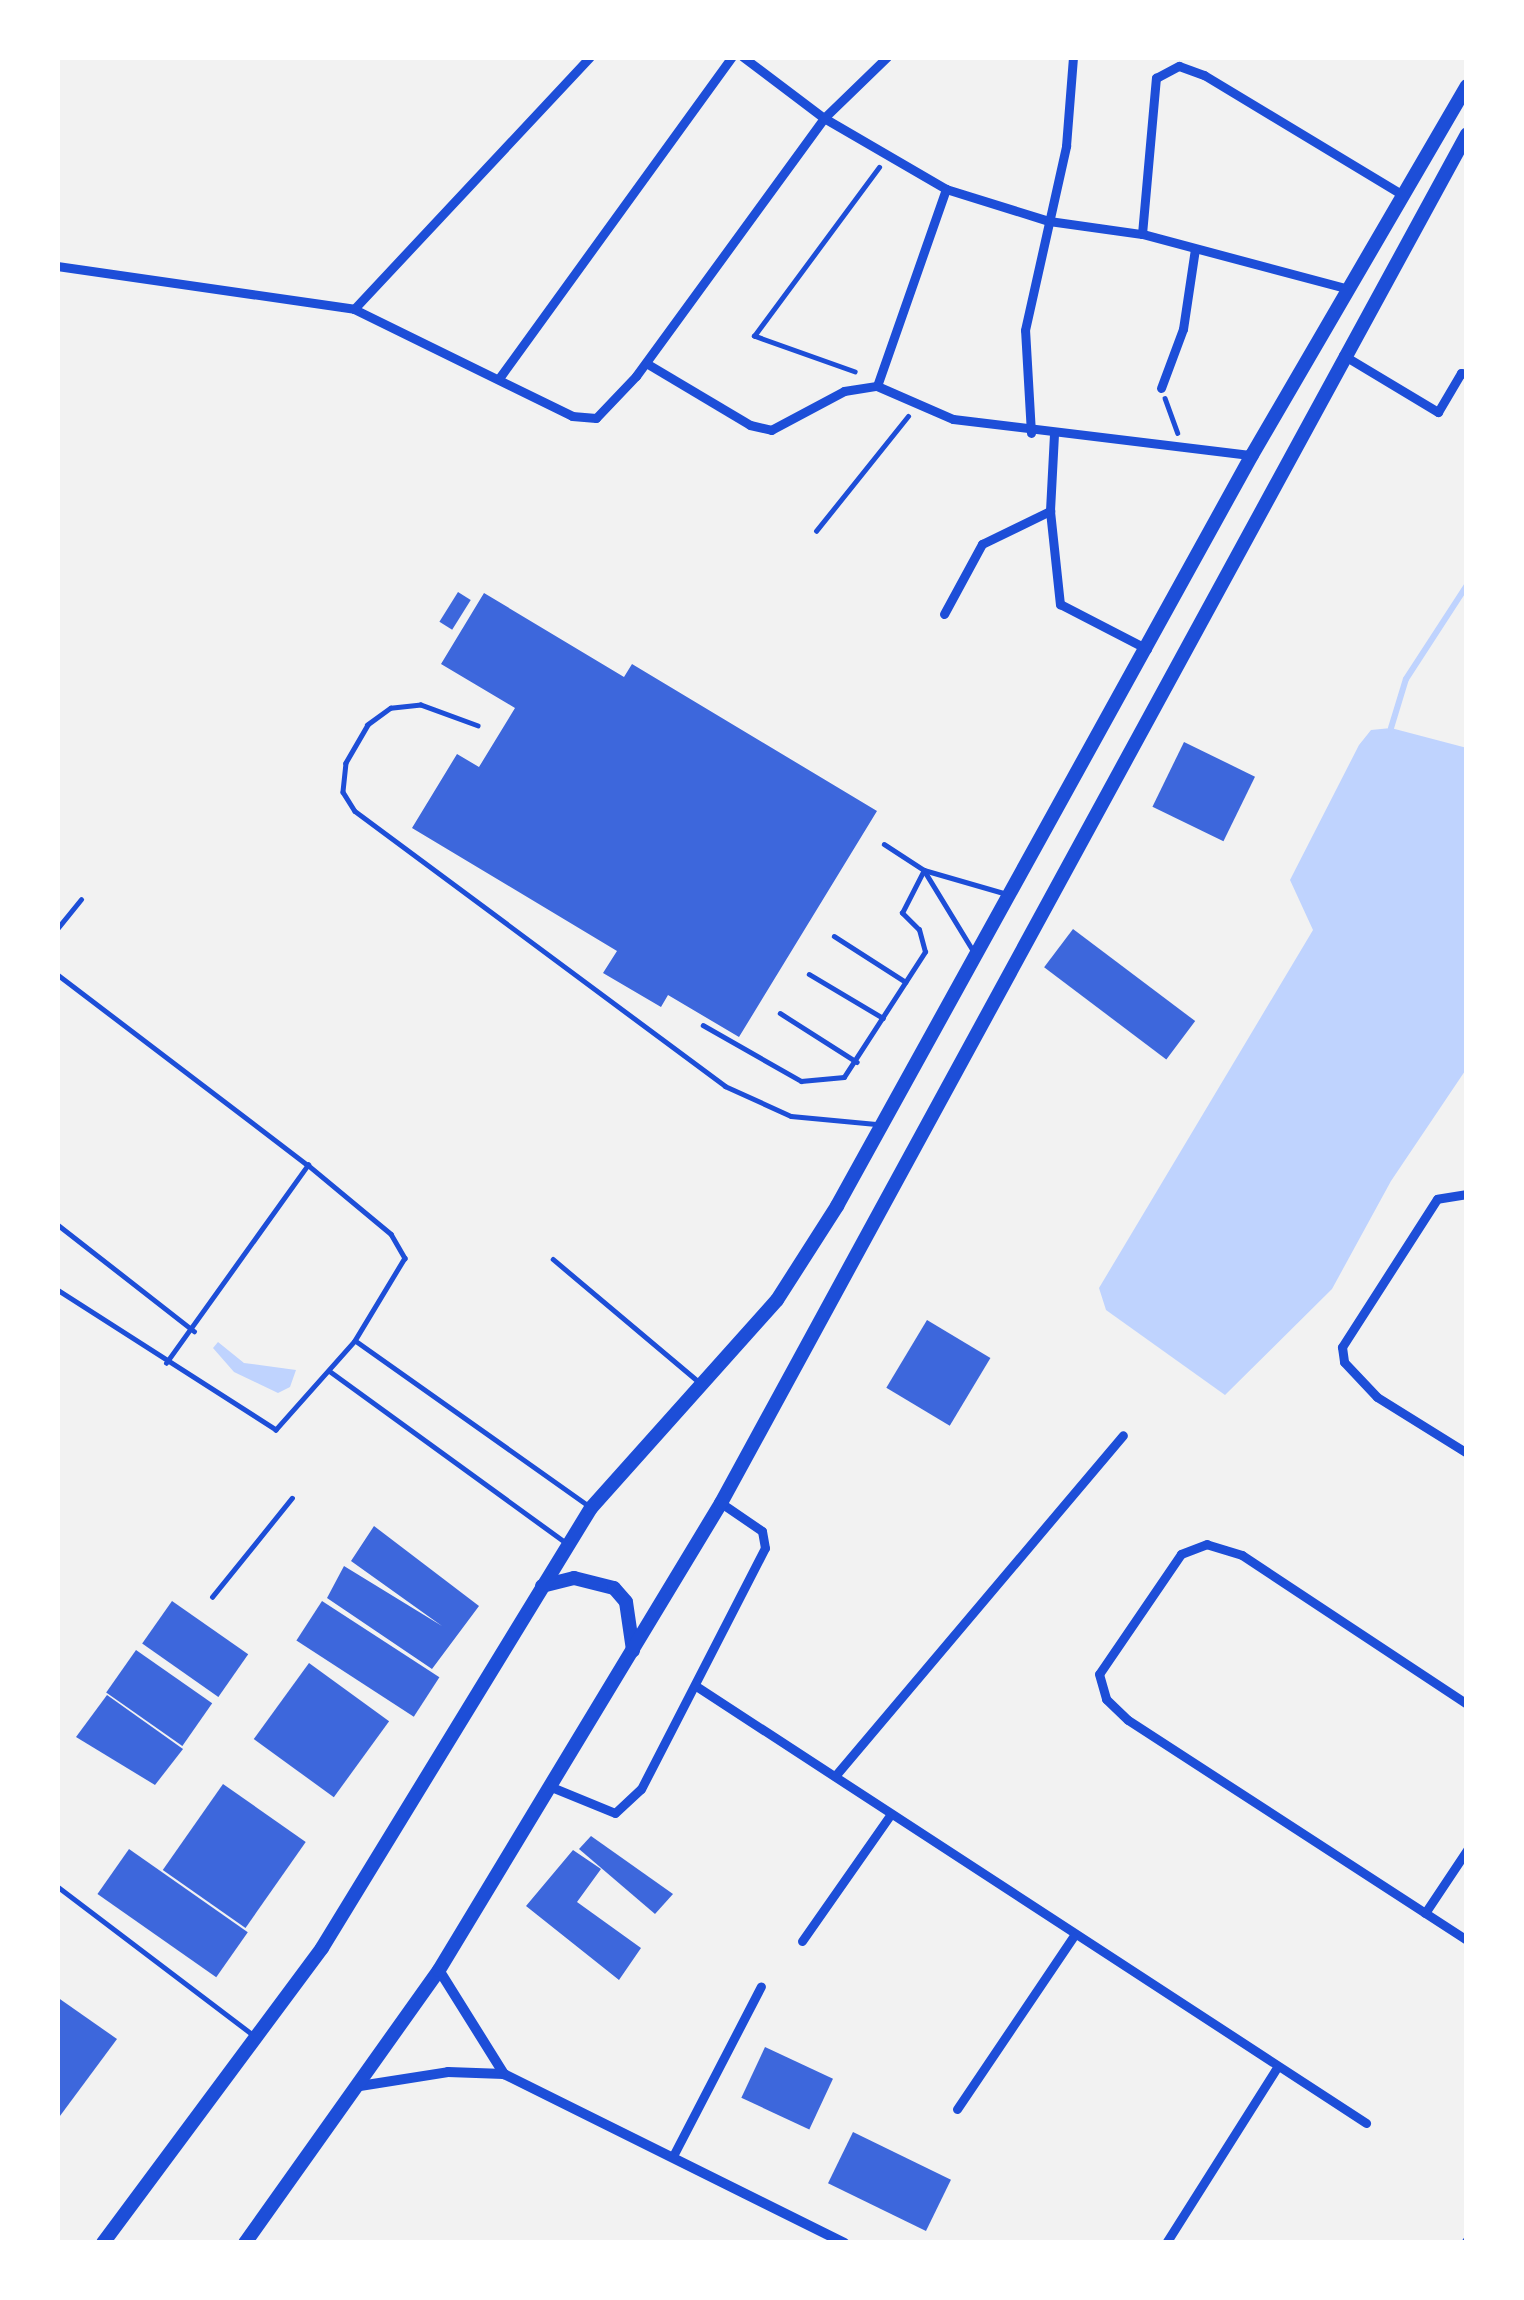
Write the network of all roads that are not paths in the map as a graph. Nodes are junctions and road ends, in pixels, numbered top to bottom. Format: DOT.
graph roads {
  1 [pos="590,57"];
  2 [pos="732,57"];
  3 [pos="743,57"];
  4 [pos="887,57"];
  5 [pos="1072,57"];
  6 [pos="1467,86"];
  7 [pos="824,118"];
  8 [pos="1467,134"];
  9 [pos="946,189"];
  10 [pos="1403,195"];
  11 [pos="1049,221"];
  12 [pos="1142,234"];
  13 [pos="1195,249"];
  14 [pos="57,266"];
  15 [pos="1348,289"];
  16 [pos="354,309"];
  17 [pos="1343,356"];
  18 [pos="646,363"];
  19 [pos="1467,374"];
  20 [pos="500,377"];
  21 [pos="877,382"];
  22 [pos="1161,388"];
  23 [pos="1031,433"];
  24 [pos="1054,434"];
  25 [pos="1252,455"];
  26 [pos="1050,512"];
  27 [pos="944,614"];
  28 [pos="1147,649"];
  29 [pos="478,726"];
  30 [pos="884,844"];
  31 [pos="924,870"];
  32 [pos="1012,895"];
  33 [pos="81,899"];
  34 [pos="57,929"];
  35 [pos="834,936"];
  36 [pos="976,958"];
  37 [pos="57,974"];
  38 [pos="809,974"];
  39 [pos="906,982"];
  40 [pos="780,1013"];
  41 [pos="884,1018"];
  42 [pos="703,1025"];
  43 [pos="856,1062"];
  44 [pos="883,1124"];
  45 [pos="308,1165"];
  46 [pos="1467,1194"];
  47 [pos="57,1224"];
  48 [pos="553,1259"];
  49 [pos="57,1290"];
  50 [pos="194,1331"];
  51 [pos="355,1341"];
  52 [pos="166,1363"];
  53 [pos="331,1372"];
  54 [pos="702,1384"];
  55 [pos="1123,1435"];
  56 [pos="1467,1453"];
  57 [pos="292,1498"];
  58 [pos="721,1503"];
  59 [pos="591,1508"];
  60 [pos="568,1544"];
  61 [pos="542,1586"];
  62 [pos="212,1597"];
  63 [pos="633,1650"];
  64 [pos="696,1686"];
  65 [pos="1467,1704"];
  66 [pos="835,1776"];
  67 [pos="549,1786"];
  68 [pos="891,1814"];
  69 [pos="1467,1850"];
  70 [pos="57,1886"];
  71 [pos="1424,1913"];
  72 [pos="1072,1937"];
  73 [pos="802,1940"];
  74 [pos="1467,1940"];
  75 [pos="439,1970"];
  76 [pos="760,1986"];
  77 [pos="256,2037"];
  78 [pos="1276,2069"];
  79 [pos="504,2074"];
  80 [pos="360,2086"];
  81 [pos="957,2109"];
  82 [pos="1366,2123"];
  83 [pos="673,2156"];
  84 [pos="103,2243"];
  85 [pos="245,2243"];
  86 [pos="844,2243"];
  87 [pos="1166,2243"];
  1 -- 16 [label="street"];
  2 -- 20 [label="street"];
  3 -- 7 [label="street"];
  4 -- 7 [label="street"];
  5 -- 11 [label="street"];
  6 -- 10 [label="main road"];
  7 -- 9 [label="street"];
  7 -- 18 [label="street"];
  8 -- 17 [label="main road"];
  9 -- 11 [label="street"];
  9 -- 21 [label="street"];
  10 -- 12 [label="street"];
  10 -- 15 [label="main road"];
  11 -- 12 [label="street"];
  11 -- 23 [label="street"];
  12 -- 13 [label="street"];
  13 -- 15 [label="street"];
  13 -- 22 [label="street"];
  14 -- 16 [label="street"];
  15 -- 25 [label="main road"];
  16 -- 20 [label="street"];
  17 -- 19 [label="street"];
  17 -- 58 [label="main road"];
  18 -- 20 [label="street"];
  18 -- 21 [label="street"];
  21 -- 23 [label="street"];
  23 -- 24 [label="street"];
  24 -- 25 [label="street"];
  24 -- 26 [label="street"];
  25 -- 28 [label="main road"];
  26 -- 27 [label="street"];
  26 -- 28 [label="street"];
  28 -- 32 [label="main road"];
  29 -- 44 [label="lane"];
  30 -- 31 [label="lane"];
  31 -- 32 [label="lane"];
  31 -- 36 [label="lane"];
  31 -- 39 [label="lane"];
  32 -- 36 [label="main road"];
  33 -- 34 [label="lane"];
  35 -- 39 [label="lane"];
  36 -- 44 [label="main road"];
  37 -- 45 [label="lane"];
  38 -- 41 [label="lane"];
  39 -- 41 [label="lane"];
  40 -- 43 [label="lane"];
  41 -- 43 [label="lane"];
  42 -- 43 [label="lane"];
  44 -- 54 [label="main road"];
  45 -- 50 [label="lane"];
  45 -- 51 [label="lane"];
  46 -- 56 [label="street"];
  47 -- 50 [label="lane"];
  48 -- 54 [label="lane"];
  49 -- 52 [label="lane"];
  50 -- 52 [label="lane"];
  51 -- 53 [label="lane"];
  51 -- 59 [label="lane"];
  52 -- 53 [label="lane"];
  53 -- 60 [label="lane"];
  54 -- 59 [label="main road"];
  55 -- 66 [label="street"];
  57 -- 62 [label="lane"];
  58 -- 63 [label="main road"];
  58 -- 64 [label="street"];
  59 -- 60 [label="main road"];
  60 -- 61 [label="main road"];
  61 -- 63 [label="main road"];
  61 -- 77 [label="main road"];
  63 -- 67 [label="main road"];
  64 -- 66 [label="street"];
  64 -- 67 [label="street"];
  65 -- 71 [label="street"];
  66 -- 68 [label="street"];
  67 -- 75 [label="main road"];
  68 -- 72 [label="street"];
  68 -- 73 [label="street"];
  69 -- 71 [label="street"];
  70 -- 77 [label="lane"];
  71 -- 74 [label="street"];
  72 -- 78 [label="street"];
  72 -- 81 [label="street"];
  75 -- 79 [label="street"];
  75 -- 80 [label="main road"];
  76 -- 83 [label="street"];
  77 -- 84 [label="main road"];
  78 -- 82 [label="street"];
  78 -- 87 [label="street"];
  79 -- 80 [label="street"];
  79 -- 83 [label="street"];
  80 -- 85 [label="main road"];
  83 -- 86 [label="street"];
}
